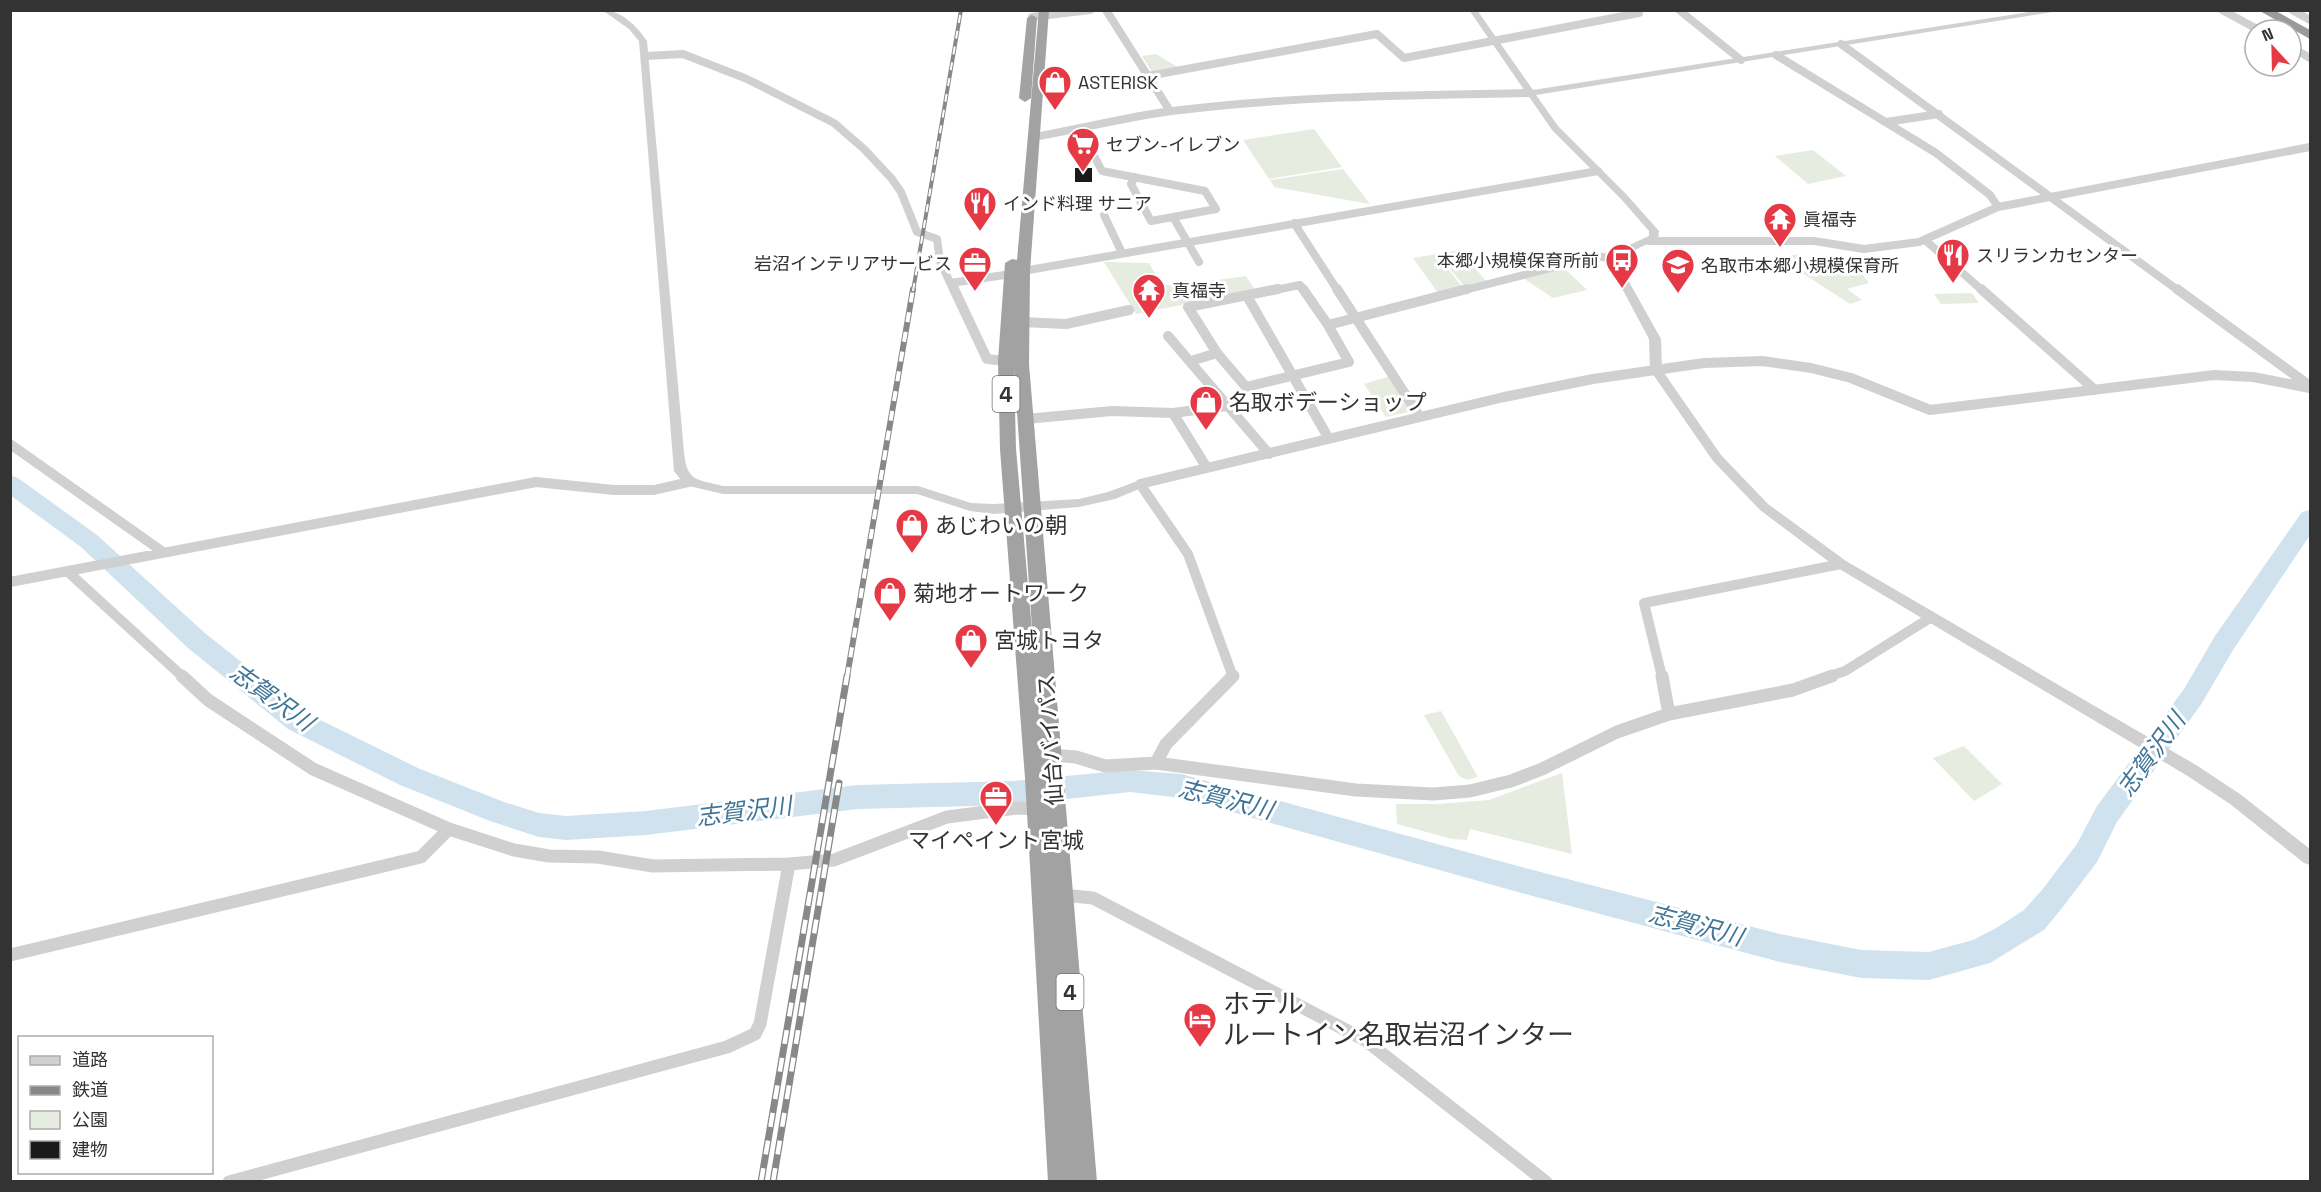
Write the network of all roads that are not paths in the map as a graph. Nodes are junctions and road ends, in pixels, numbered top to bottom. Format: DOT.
graph roads {
  1 [pos="606,10"];
  2 [pos="1090,10"];
  3 [pos="1107,10"];
  4 [pos="1473,10"];
  5 [pos="1635,10"];
  6 [pos="1679,10"];
  7 [pos="2061,10"];
  8 [pos="2222,10"];
  9 [pos="2250,10"];
  10 [pos="2264,10"];
  11 [pos="2292,10"];
  12 [pos="1038,14"];
  13 [pos="2265,18"];
  14 [pos="2310,20"];
  15 [pos="2243,21"];
  16 [pos="2310,35"];
  17 [pos="1496,42"];
  18 [pos="1841,44"];
  19 [pos="1776,55"];
  20 [pos="646,56"];
  21 [pos="1740,60"];
  22 [pos="1148,76"];
  23 [pos="1531,93"];
  24 [pos="1170,111"];
  25 [pos="1939,114"];
  26 [pos="1886,122"];
  27 [pos="1080,129"];
  28 [pos="1034,137"];
  29 [pos="2310,147"];
  30 [pos="1598,171"];
  31 [pos="1135,177"];
  32 [pos="2052,197"];
  33 [pos="1998,207"];
  34 [pos="1104,215"];
  35 [pos="1173,217"];
  36 [pos="1294,223"];
  37 [pos="1925,240"];
  38 [pos="1649,241"];
  39 [pos="1186,242"];
  40 [pos="1122,253"];
  41 [pos="1614,259"];
  42 [pos="1199,262"];
  43 [pos="1017,272"];
  44 [pos="951,283"];
  45 [pos="1247,296"];
  46 [pos="1128,310"];
  47 [pos="1355,318"];
  48 [pos="1021,322"];
  49 [pos="1328,325"];
  50 [pos="1168,336"];
  51 [pos="1217,353"];
  52 [pos="1006,361"];
  53 [pos="1191,362"];
  54 [pos="1656,370"];
  55 [pos="1294,376"];
  56 [pos="2310,387"];
  57 [pos="2095,390"];
  58 [pos="1227,406"];
  59 [pos="1173,413"];
  60 [pos="1420,417"];
  61 [pos="1026,419"];
  62 [pos="1329,439"];
  63 [pos="10,444"];
  64 [pos="1269,454"];
  65 [pos="1207,468"];
  66 [pos="689,482"];
  67 [pos="1140,484"];
  68 [pos="1033,507"];
  69 [pos="1012,508"];
  70 [pos="158,553"];
  71 [pos="1841,564"];
  72 [pos="71,570"];
  73 [pos="10,582"];
  74 [pos="1930,618"];
  75 [pos="1669,714"];
  76 [pos="1052,754"];
  77 [pos="1156,763"];
  78 [pos="1044,776"];
  79 [pos="1043,806"];
  80 [pos="449,829"];
  81 [pos="2310,858"];
  82 [pos="789,864"];
  83 [pos="1062,895"];
  84 [pos="10,955"];
  85 [pos="229,1182"];
  86 [pos="1061,1182"];
  87 [pos="1084,1182"];
  88 [pos="1546,1182"];
  1 -- 20 [label="street"];
  2 -- 12 [label="street"];
  3 -- 22 [label="street"];
  4 -- 17 [label="street"];
  5 -- 17 [label="street"];
  6 -- 21 [label="street"];
  7 -- 18 [label="street"];
  8 -- 15 [label="street"];
  9 -- 13 [label="highway"];
  10 -- 16 [label="highway"];
  11 -- 14 [label="street"];
  12 -- 28 [label="highway, 仙台バイパス / 4"];
  12 -- 43 [label="highway, 仙台バイパス / 4"];
  17 -- 22 [label="street"];
  17 -- 23 [label="street"];
  18 -- 19 [label="street"];
  18 -- 25 [label="street"];
  19 -- 21 [label="street"];
  19 -- 26 [label="street"];
  20 -- 44 [label="street"];
  20 -- 66 [label="street"];
  21 -- 23 [label="street"];
  22 -- 24 [label="street"];
  23 -- 24 [label="street"];
  23 -- 30 [label="street"];
  24 -- 27 [label="street"];
  25 -- 26 [label="street"];
  25 -- 32 [label="street"];
  26 -- 33 [label="street"];
  27 -- 28 [label="street"];
  27 -- 31 [label="street"];
  28 -- 43 [label="highway, 仙台バイパス / 4"];
  29 -- 32 [label="street"];
  30 -- 36 [label="street"];
  30 -- 38 [label="street"];
  31 -- 35 [label="street"];
  31 -- 35 [label="street"];
  32 -- 33 [label="street"];
  32 -- 56 [label="street"];
  33 -- 37 [label="street"];
  34 -- 40 [label="street"];
  35 -- 39 [label="street"];
  36 -- 39 [label="street"];
  36 -- 47 [label="street"];
  37 -- 38 [label="street"];
  37 -- 57 [label="street"];
  38 -- 41 [label="street"];
  39 -- 40 [label="street"];
  39 -- 42 [label="street"];
  40 -- 43 [label="street"];
  41 -- 47 [label="street"];
  41 -- 54 [label="street"];
  43 -- 44 [label="street"];
  43 -- 48 [label="highway, 仙台バイパス / 4"];
  43 -- 52 [label="highway, 仙台バイパス / 4"];
  44 -- 52 [label="street"];
  45 -- 49 [label="street"];
  45 -- 51 [label="street"];
  45 -- 55 [label="street"];
  46 -- 48 [label="street"];
  47 -- 49 [label="street"];
  47 -- 60 [label="street"];
  48 -- 61 [label="highway, 仙台バイパス / 4"];
  49 -- 55 [label="street"];
  50 -- 53 [label="street"];
  51 -- 53 [label="street"];
  51 -- 55 [label="street"];
  52 -- 69 [label="highway, 仙台バイパス / 4"];
  53 -- 58 [label="street"];
  54 -- 57 [label="street"];
  54 -- 60 [label="street"];
  54 -- 71 [label="street"];
  55 -- 62 [label="street"];
  56 -- 57 [label="street"];
  58 -- 59 [label="street"];
  58 -- 64 [label="street"];
  59 -- 61 [label="street"];
  59 -- 65 [label="street"];
  60 -- 62 [label="street"];
  61 -- 68 [label="highway, 仙台バイパス / 4"];
  62 -- 64 [label="street"];
  63 -- 70 [label="street"];
  64 -- 65 [label="street"];
  65 -- 67 [label="street"];
  66 -- 69 [label="street"];
  66 -- 70 [label="street"];
  67 -- 68 [label="street"];
  67 -- 77 [label="street"];
  68 -- 69 [label="street"];
  68 -- 76 [label="highway, 仙台バイパス / 4"];
  69 -- 78 [label="highway, 仙台バイパス / 4"];
  70 -- 72 [label="street"];
  71 -- 74 [label="street"];
  71 -- 75 [label="street"];
  72 -- 73 [label="street"];
  72 -- 80 [label="street"];
  74 -- 75 [label="street"];
  74 -- 81 [label="street"];
  75 -- 77 [label="street"];
  76 -- 77 [label="street"];
  76 -- 78 [label="highway, 仙台バイパス / 4"];
  78 -- 79 [label="highway, 仙台バイパス / 4"];
  79 -- 82 [label="street"];
  79 -- 83 [label="highway, 仙台バイパス / 4"];
  79 -- 86 [label="highway, 仙台バイパス / 4"];
  80 -- 82 [label="street"];
  80 -- 84 [label="street"];
  82 -- 85 [label="street"];
  83 -- 87 [label="highway, 仙台バイパス / 4"];
  83 -- 88 [label="street"];
}
